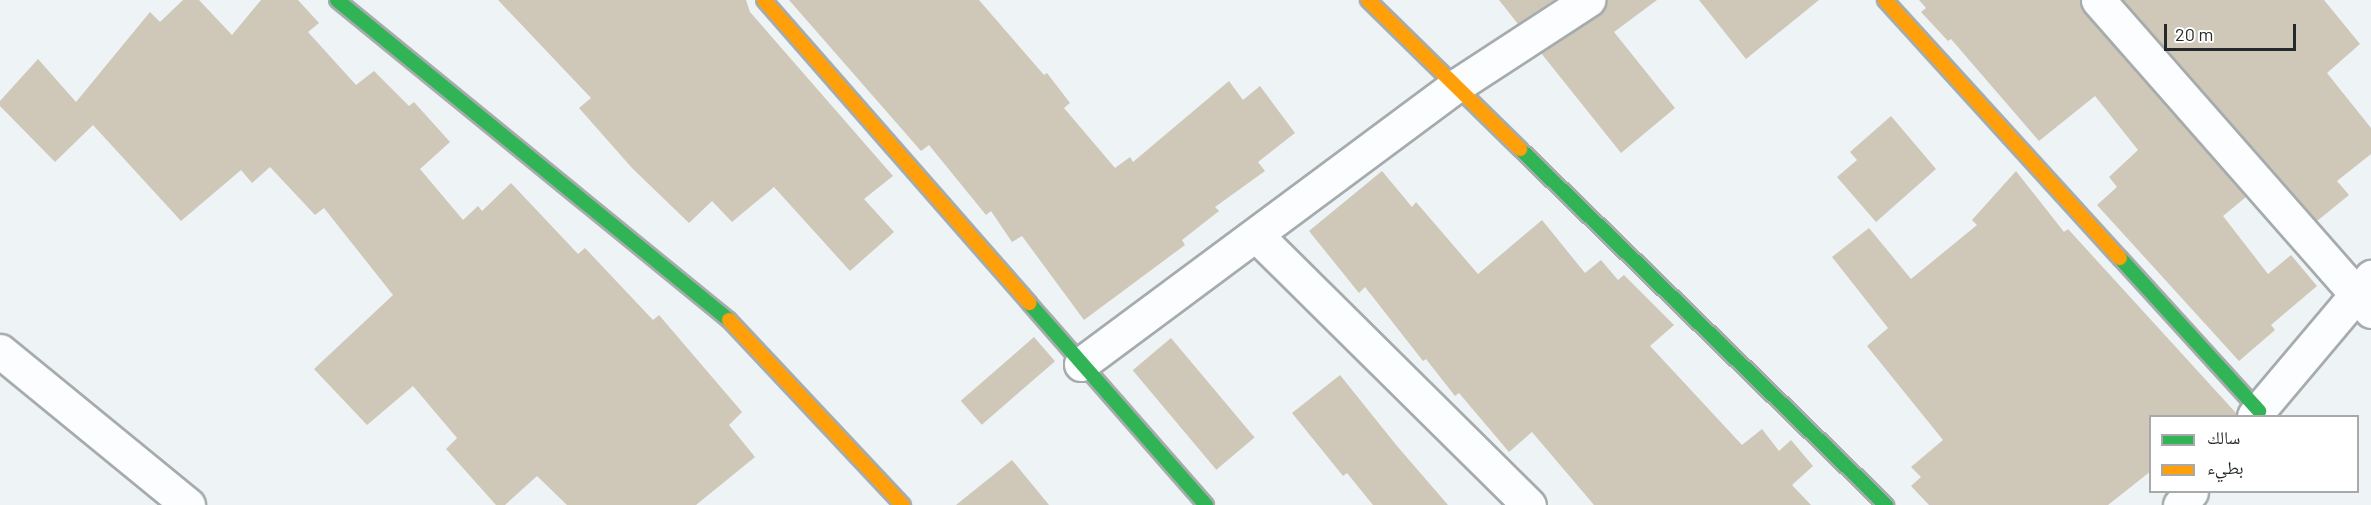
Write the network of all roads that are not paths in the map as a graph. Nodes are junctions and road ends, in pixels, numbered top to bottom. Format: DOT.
graph roads {
  1 [pos="337,0"];
  2 [pos="764,0"];
  3 [pos="1368,0"];
  4 [pos="1588,0"];
  5 [pos="1885,0"];
  6 [pos="2098,0"];
  7 [pos="1456,86"];
  8 [pos="1256,235"];
  9 [pos="2366,294"];
  10 [pos="0,351"];
  11 [pos="1081,364"];
  12 [pos="2257,414"];
  13 [pos="2190,493"];
  14 [pos="188,505"];
  15 [pos="903,505"];
  16 [pos="1206,505"];
  17 [pos="1528,505"];
  18 [pos="1886,505"];
  19 [pos="2180,505"];
  1 -- 15 [label="street"];
  2 -- 11 [label="street"];
  3 -- 7 [label="street"];
  4 -- 7 [label="street"];
  5 -- 12 [label="street"];
  6 -- 9 [label="street"];
  7 -- 8 [label="street"];
  7 -- 18 [label="street"];
  8 -- 11 [label="street"];
  8 -- 17 [label="street"];
  9 -- 12 [label="street"];
  10 -- 14 [label="street"];
  11 -- 16 [label="street"];
  13 -- 19 [label="street"];
}
